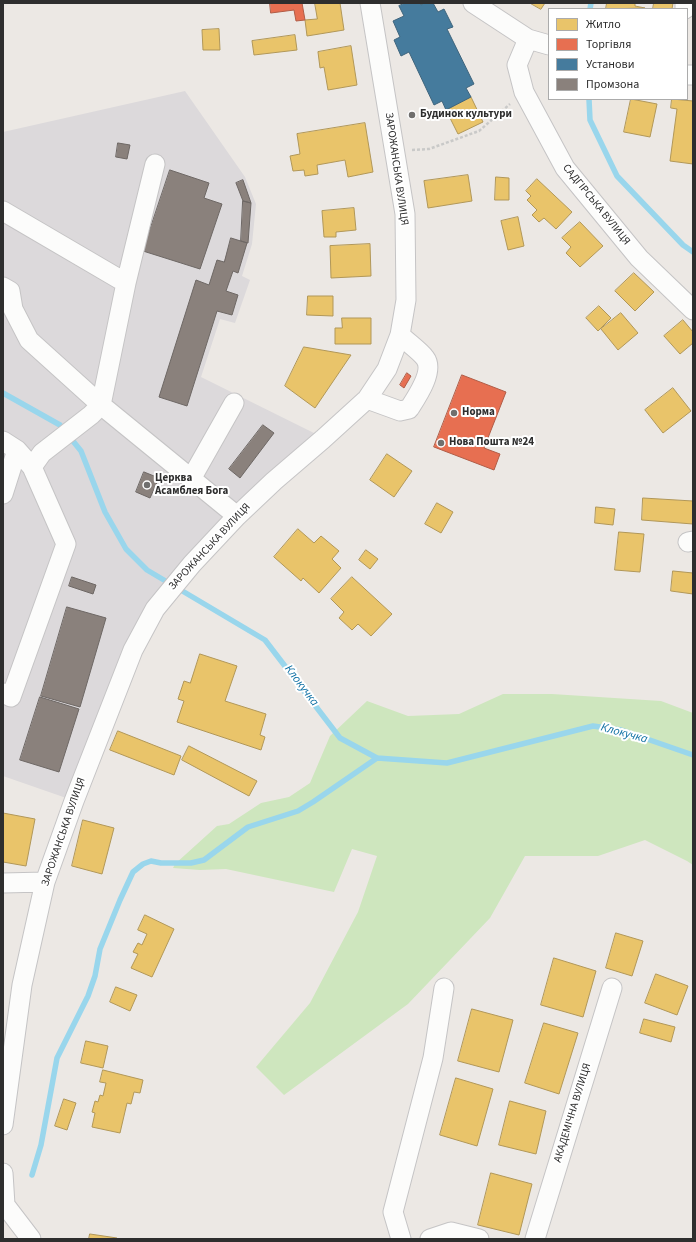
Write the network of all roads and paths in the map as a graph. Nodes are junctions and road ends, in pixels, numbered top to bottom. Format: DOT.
graph roads {
  1 [pos="370,3"];
  2 [pos="473,3"];
  3 [pos="528,39"];
  4 [pos="548,45"];
  5 [pos="524,92"];
  6 [pos="394,151"];
  7 [pos="155,164"];
  8 [pos="3,211"];
  9 [pos="126,283"];
  10 [pos="3,287"];
  11 [pos="693,310"];
  12 [pos="400,334"];
  13 [pos="367,399"];
  14 [pos="234,403"];
  15 [pos="96,410"];
  16 [pos="10,445"];
  17 [pos="37,460"];
  18 [pos="191,479"];
  19 [pos="3,494"];
  20 [pos="237,516"];
  21 [pos="3,693"];
  22 [pos="45,882"];
  23 [pos="3,884"];
  24 [pos="444,988"];
  25 [pos="612,988"];
  26 [pos="3,1125"];
  27 [pos="3,1173"];
  28 [pos="4,1205"];
  29 [pos="31,1239"];
  30 [pos="401,1239"];
  31 [pos="430,1239"];
  32 [pos="479,1239"];
  33 [pos="535,1239"];
  1 -- 6 [label="street, ЗАРОЖАНСЬКА ВУЛИЦЯ"];
  2 -- 3 [label="street"];
  3 -- 4 [label="street"];
  3 -- 5 [label="street, САДГІРСЬКА ВУЛИЦЯ"];
  5 -- 6 [label="path"];
  5 -- 11 [label="street, САДГІРСЬКА ВУЛИЦЯ"];
  6 -- 12 [label="street, ЗАРОЖАНСЬКА ВУЛИЦЯ"];
  7 -- 9 [label="street"];
  8 -- 9 [label="street"];
  9 -- 15 [label="street"];
  10 -- 15 [label="street"];
  12 -- 13 [label="street, ЗАРОЖАНСЬКА ВУЛИЦЯ"];
  12 -- 13 [label="street"];
  13 -- 20 [label="street, ЗАРОЖАНСЬКА ВУЛИЦЯ"];
  14 -- 18 [label="street"];
  15 -- 17 [label="street"];
  15 -- 18 [label="street"];
  16 -- 17 [label="street"];
  16 -- 19 [label="street"];
  17 -- 21 [label="street"];
  18 -- 20 [label="street"];
  20 -- 22 [label="street, ЗАРОЖАНСЬКА ВУЛИЦЯ"];
  22 -- 23 [label="street"];
  22 -- 26 [label="street, ЗАРОЖАНСЬКА ВУЛИЦЯ"];
  24 -- 30 [label="street"];
  25 -- 33 [label="street, АКАДЕМІЧНА ВУЛИЦЯ"];
  27 -- 28 [label="street"];
  28 -- 29 [label="street"];
  31 -- 32 [label="street"];
}
